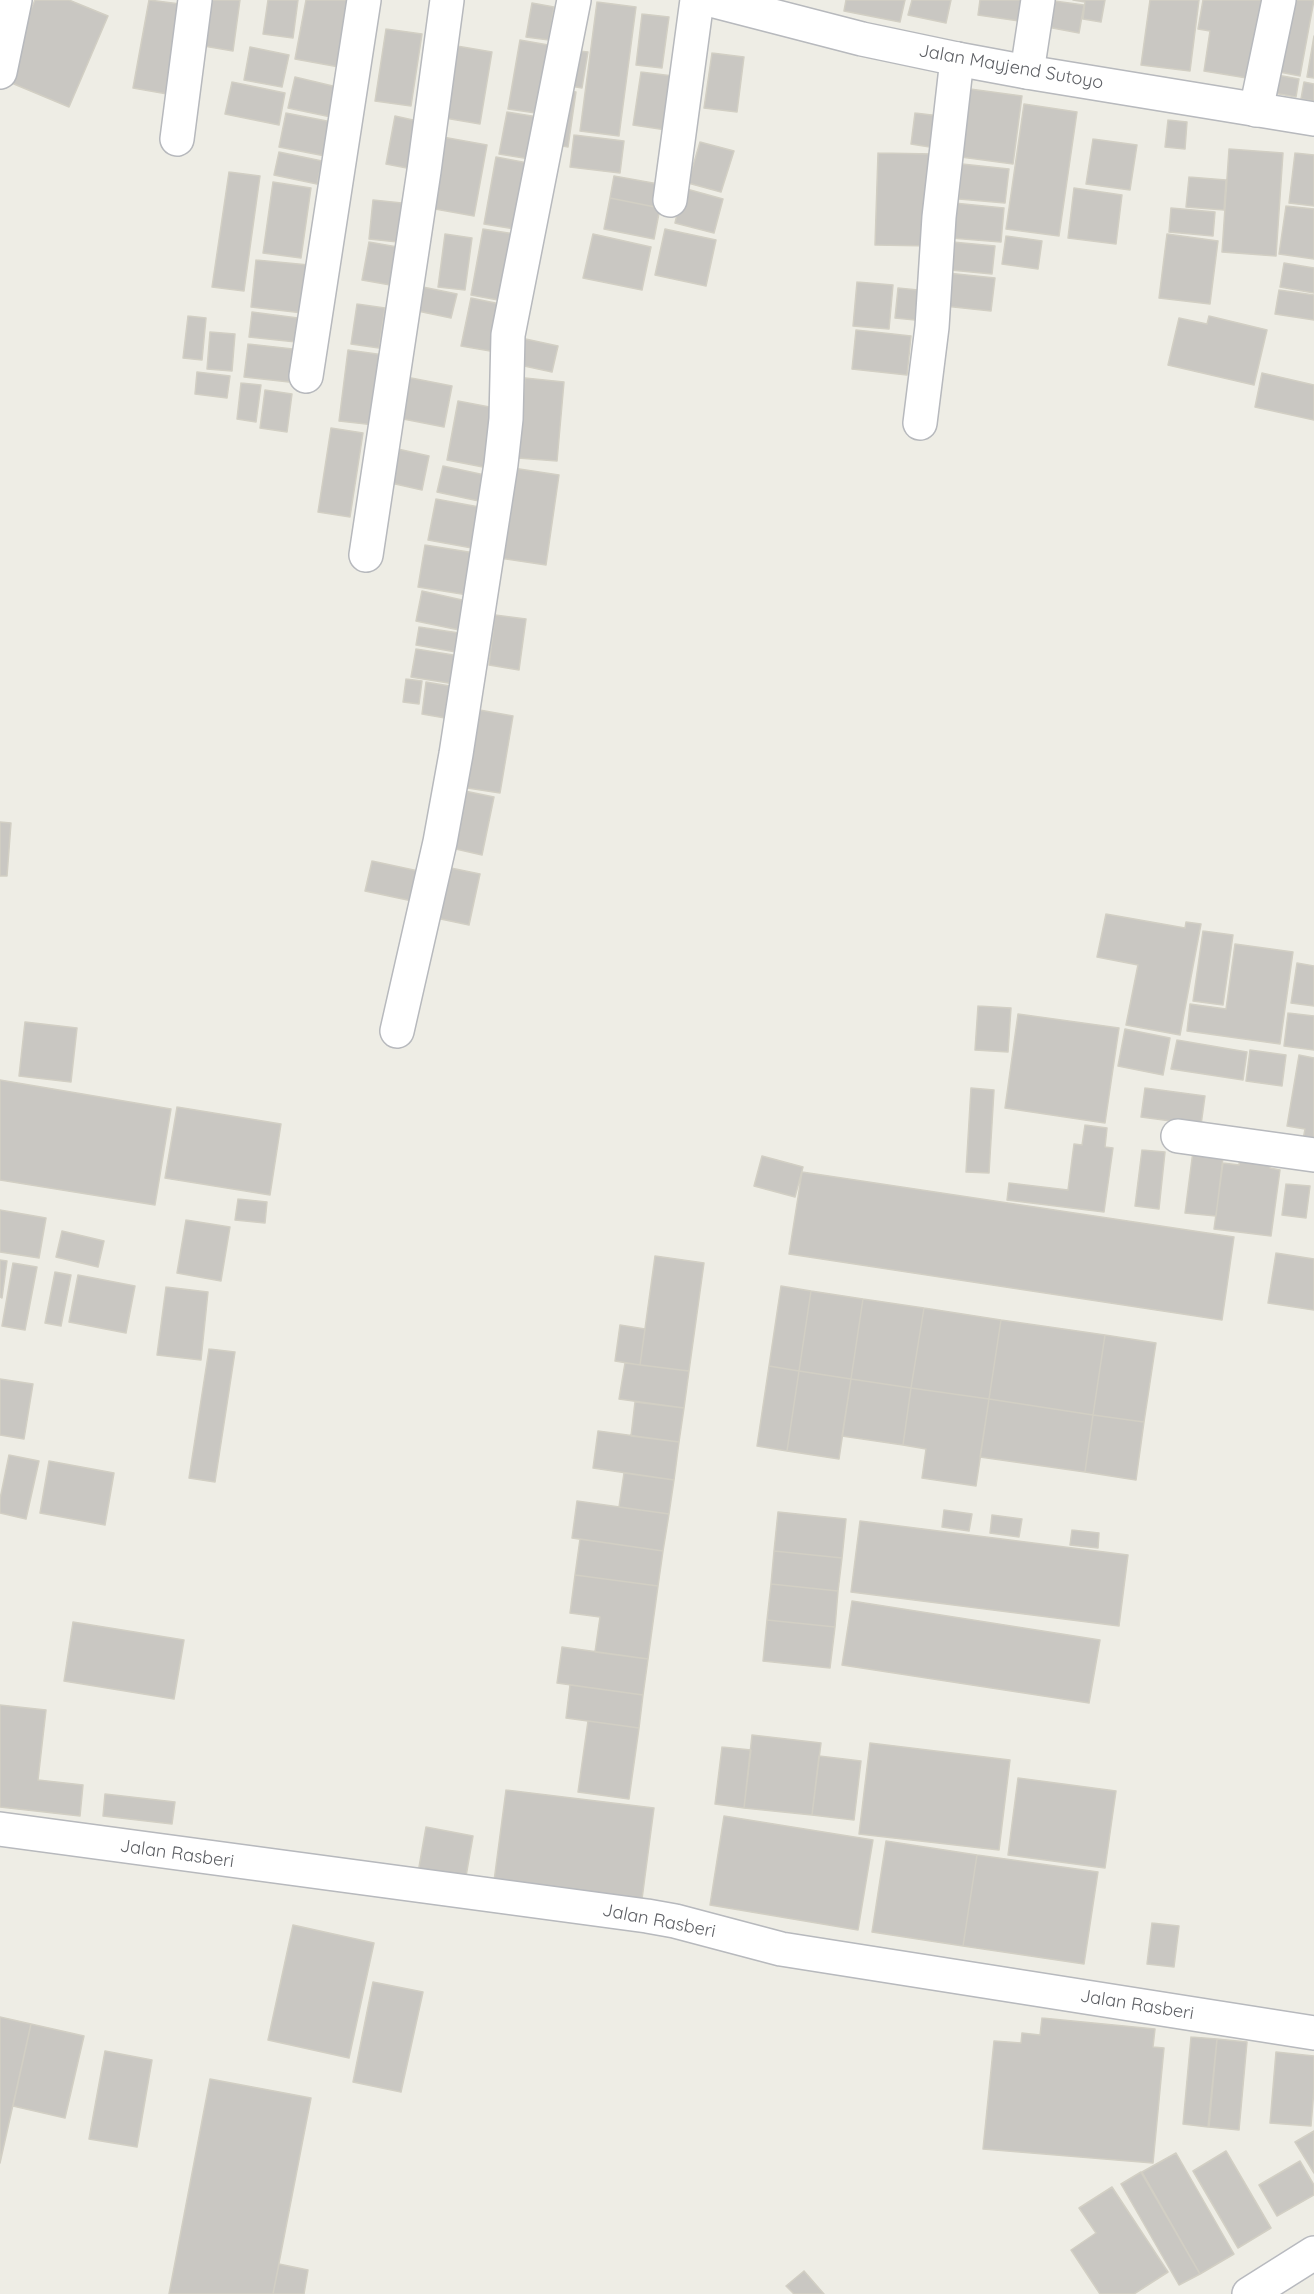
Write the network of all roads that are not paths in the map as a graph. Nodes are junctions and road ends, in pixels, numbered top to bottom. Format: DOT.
graph roads {
  1 [pos="15,0"];
  2 [pos="195,0"];
  3 [pos="364,0"];
  4 [pos="447,0"];
  5 [pos="574,0"];
  6 [pos="697,0"];
  7 [pos="711,0"];
  8 [pos="1038,0"];
  9 [pos="1279,0"];
  10 [pos="957,58"];
  11 [pos="0,72"];
  12 [pos="1027,72"];
  13 [pos="1256,110"];
  14 [pos="1314,118"];
  15 [pos="177,139"];
  16 [pos="670,200"];
  17 [pos="306,376"];
  18 [pos="920,423"];
  19 [pos="366,555"];
  20 [pos="397,1031"];
  21 [pos="1178,1136"];
  22 [pos="1314,1155"];
  23 [pos="0,1829"];
  24 [pos="1314,2033"];
  25 [pos="1314,2253"];
  26 [pos="1269,2289"];
  1 -- 11 [label="street"];
  2 -- 15 [label="street"];
  3 -- 17 [label="street"];
  4 -- 19 [label="street"];
  5 -- 20 [label="street"];
  6 -- 16 [label="street"];
  7 -- 10 [label="street, Jalan Mayjend Sutoyo"];
  8 -- 12 [label="street"];
  9 -- 13 [label="street"];
  10 -- 12 [label="street, Jalan Mayjend Sutoyo"];
  10 -- 18 [label="street"];
  12 -- 13 [label="street, Jalan Mayjend Sutoyo"];
  13 -- 14 [label="street, Jalan Mayjend Sutoyo"];
  21 -- 22 [label="street"];
  23 -- 24 [label="street, Jalan Rasberi"];
  25 -- 26 [label="street"];
}
